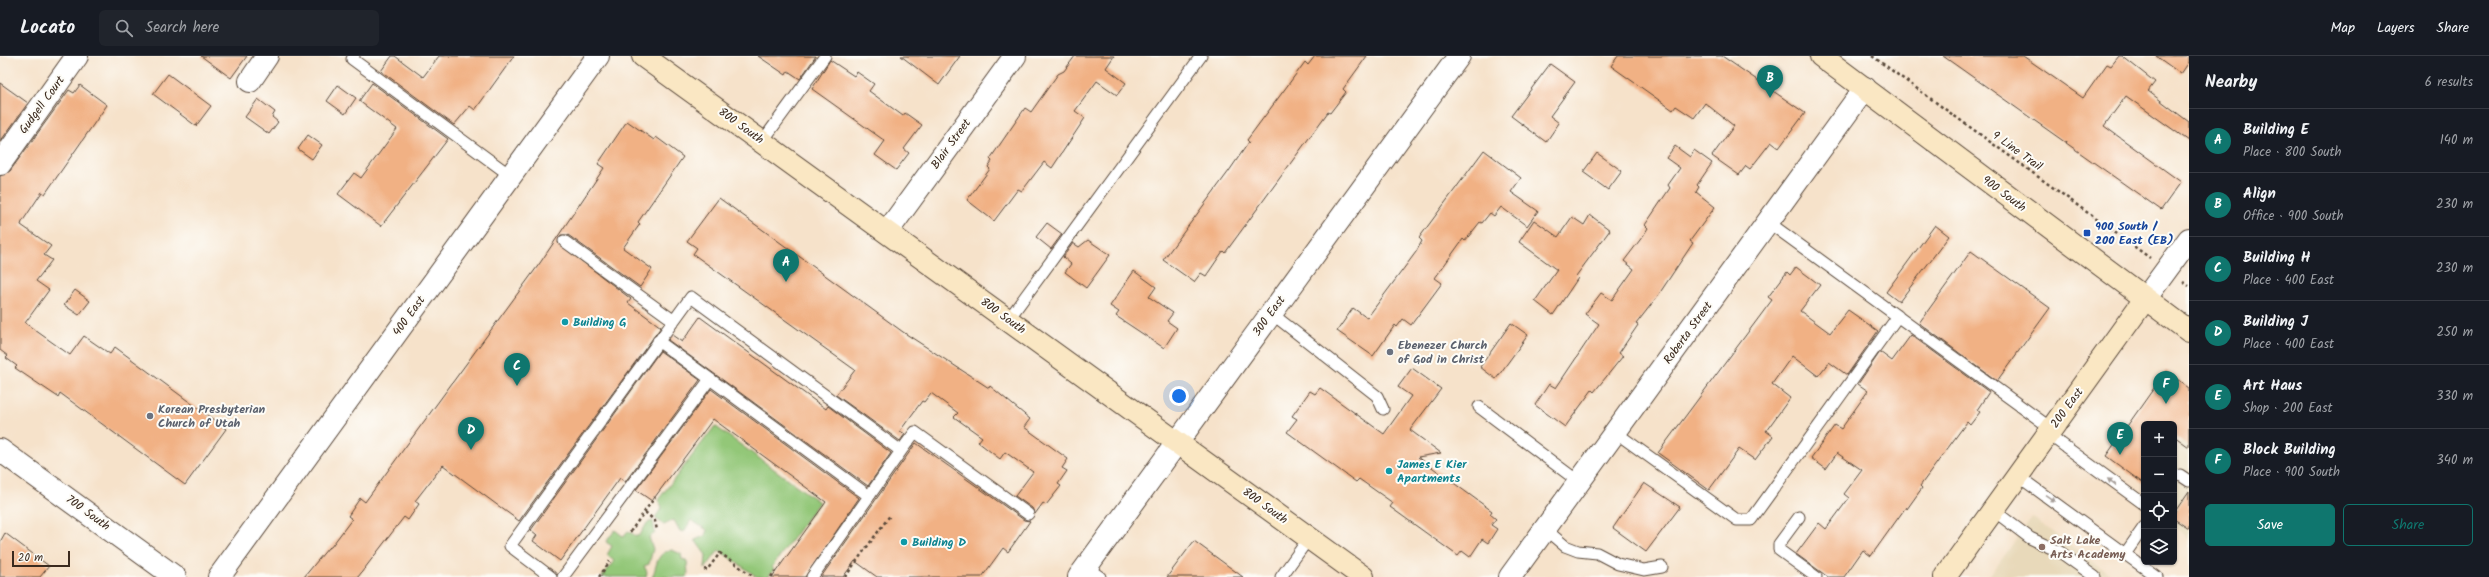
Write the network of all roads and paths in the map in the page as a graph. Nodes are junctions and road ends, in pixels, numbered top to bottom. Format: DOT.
graph roads {
  1 [pos="267,56"];
  2 [pos="354,56"];
  3 [pos="598,56"];
  4 [pos="643,56"];
  5 [pos="825,56"];
  6 [pos="1015,56"];
  7 [pos="1201,56"];
  8 [pos="1459,56"];
  9 [pos="1821,56"];
  10 [pos="1872,56"];
  11 [pos="74,61"];
  12 [pos="250,81"];
  13 [pos="1865,88"];
  14 [pos="762,142"];
  15 [pos="0,164"];
  16 [pos="511,176"];
  17 [pos="1768,222"];
  18 [pos="887,232"];
  19 [pos="2189,238"];
  20 [pos="564,241"];
  21 [pos="2152,259"];
  22 [pos="2182,282"];
  23 [pos="2189,286"];
  24 [pos="2145,299"];
  25 [pos="1271,313"];
  26 [pos="1898,316"];
  27 [pos="673,320"];
  28 [pos="1008,320"];
  29 [pos="2189,331"];
  30 [pos="658,341"];
  31 [pos="710,379"];
  32 [pos="1479,407"];
  33 [pos="1383,409"];
  34 [pos="1616,432"];
  35 [pos="2050,432"];
  36 [pos="1177,442"];
  37 [pos="0,450"];
  38 [pos="901,451"];
  39 [pos="2018,476"];
  40 [pos="1579,482"];
  41 [pos="869,496"];
  42 [pos="656,498"];
  43 [pos="2141,502"];
  44 [pos="1993,510"];
  45 [pos="645,512"];
  46 [pos="891,514"];
  47 [pos="1028,514"];
  48 [pos="1799,517"];
  49 [pos="1545,529"];
  50 [pos="2143,529"];
  51 [pos="657,530"];
  52 [pos="630,532"];
  53 [pos="1309,538"];
  54 [pos="2125,554"];
  55 [pos="610,561"];
  56 [pos="1662,567"];
  57 [pos="704,569"];
  58 [pos="775,571"];
  59 [pos="1089,574"];
  60 [pos="175,577"];
  61 [pos="219,577"];
  62 [pos="551,577"];
  63 [pos="563,577"];
  64 [pos="599,577"];
  65 [pos="754,577"];
  66 [pos="771,577"];
  67 [pos="812,577"];
  68 [pos="845,577"];
  69 [pos="1281,577"];
  70 [pos="1363,577"];
  71 [pos="1510,577"];
  72 [pos="1816,577"];
  73 [pos="1945,577"];
  74 [pos="2094,577"];
  75 [pos="2157,577"];
  1 -- 12 [label="street"];
  2 -- 16 [label="lane"];
  3 -- 16 [label="street, 400 East"];
  4 -- 14 [label="main road, 800 South"];
  5 -- 14 [label="lane"];
  6 -- 18 [label="street, Blair Street"];
  7 -- 28 [label="lane"];
  8 -- 25 [label="street, 300 East"];
  9 -- 13 [label="main road, 900 South"];
  10 -- 21 [label="path, 9 Line Trail"];
  11 -- 15 [label="street, Gudgell Court"];
  13 -- 17 [label="street, Roberta Street"];
  13 -- 24 [label="main road, 900 South"];
  14 -- 18 [label="main road, 800 South"];
  16 -- 61 [label="street, 400 East"];
  17 -- 26 [label="lane"];
  17 -- 34 [label="street, Roberta Street"];
  18 -- 28 [label="main road, 800 South"];
  19 -- 24 [label="street, 200 East"];
  20 -- 27 [label="lane"];
  22 -- 23 [label="path"];
  24 -- 29 [label="main road, 900 South"];
  24 -- 35 [label="main road, 200 East"];
  25 -- 33 [label="lane"];
  25 -- 36 [label="street, 300 East"];
  26 -- 34 [label="lane"];
  26 -- 35 [label="lane"];
  27 -- 30 [label="lane"];
  27 -- 38 [label="lane"];
  28 -- 36 [label="main road, 800 South"];
  30 -- 31 [label="lane"];
  30 -- 62 [label="lane"];
  31 -- 41 [label="lane"];
  31 -- 63 [label="lane"];
  32 -- 40 [label="lane"];
  34 -- 40 [label="street, Roberta Street"];
  35 -- 39 [label="main road, 200 East"];
  43 -- 35 [label="lane, one-way"];
  36 -- 53 [label="main road, 800 South"];
  36 -- 59 [label="street, 300 East"];
  37 -- 60 [label="street, 700 South"];
  38 -- 41 [label="lane"];
  38 -- 47 [label="lane"];
  39 -- 44 [label="main road, 200 East"];
  39 -- 54 [label="lane, one-way"];
  40 -- 49 [label="street, Roberta Street"];
  41 -- 67 [label="lane"];
  42 -- 45 [label="path"];
  44 -- 73 [label="main road, 200 East"];
  44 -- 74 [label="lane"];
  45 -- 51 [label="path"];
  45 -- 52 [label="path"];
  46 -- 68 [label="path"];
  48 -- 72 [label="lane"];
  49 -- 56 [label="lane"];
  49 -- 71 [label="street, Roberta Street"];
  50 -- 54 [label="lane"];
  53 -- 69 [label="lane"];
  53 -- 70 [label="main road, 800 South"];
  54 -- 75 [label="lane"];
  55 -- 64 [label="path"];
  57 -- 65 [label="path"];
  58 -- 66 [label="path"];
}
